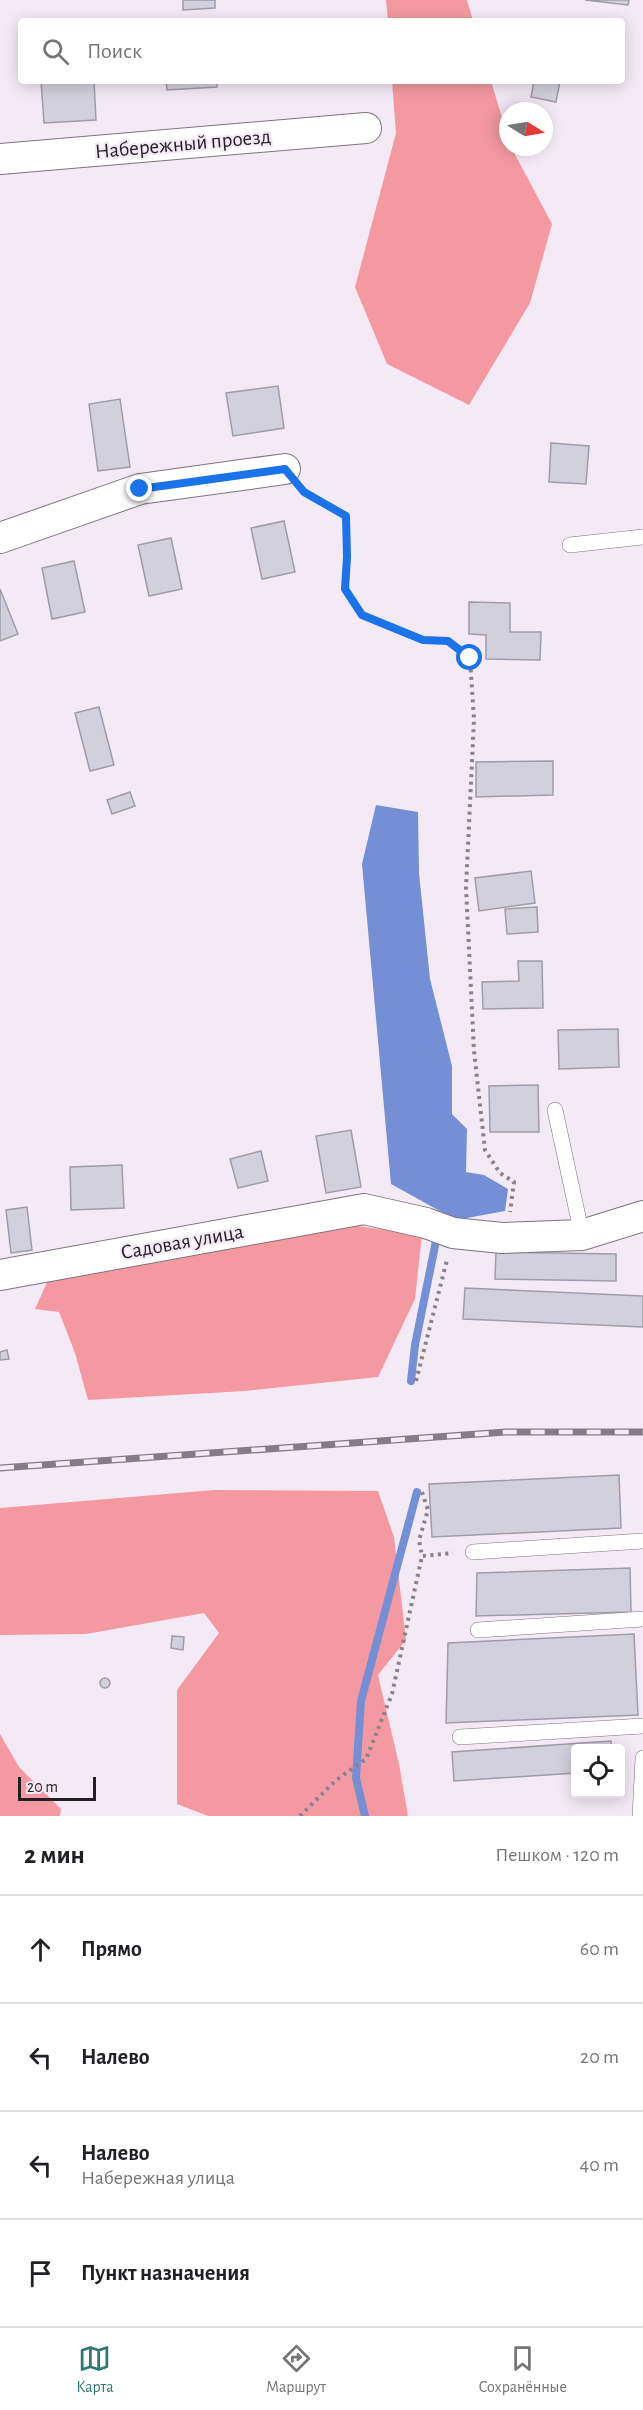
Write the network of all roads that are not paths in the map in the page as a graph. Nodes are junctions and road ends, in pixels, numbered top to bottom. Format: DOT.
graph roads {
  1 [pos="366,128"];
  2 [pos="0,159"];
  3 [pos="285,469"];
  4 [pos="643,537"];
  5 [pos="0,538"];
  6 [pos="570,545"];
  7 [pos="555,1110"];
  8 [pos="643,1216"];
  9 [pos="582,1235"];
  10 [pos="0,1275"];
  11 [pos="643,1541"];
  12 [pos="473,1552"];
  13 [pos="643,1619"];
  14 [pos="478,1630"];
  15 [pos="643,1726"];
  16 [pos="460,1737"];
  17 [pos="643,1758"];
  18 [pos="640,1816"];
  1 -- 2 [label="street, Набережный проезд"];
  3 -- 5 [label="street"];
  4 -- 6 [label="lane"];
  7 -- 9 [label="lane"];
  8 -- 9 [label="street"];
  9 -- 10 [label="street, Садовая улица"];
  11 -- 12 [label="lane"];
  13 -- 14 [label="lane"];
  15 -- 16 [label="lane"];
  17 -- 18 [label="lane"];
}
